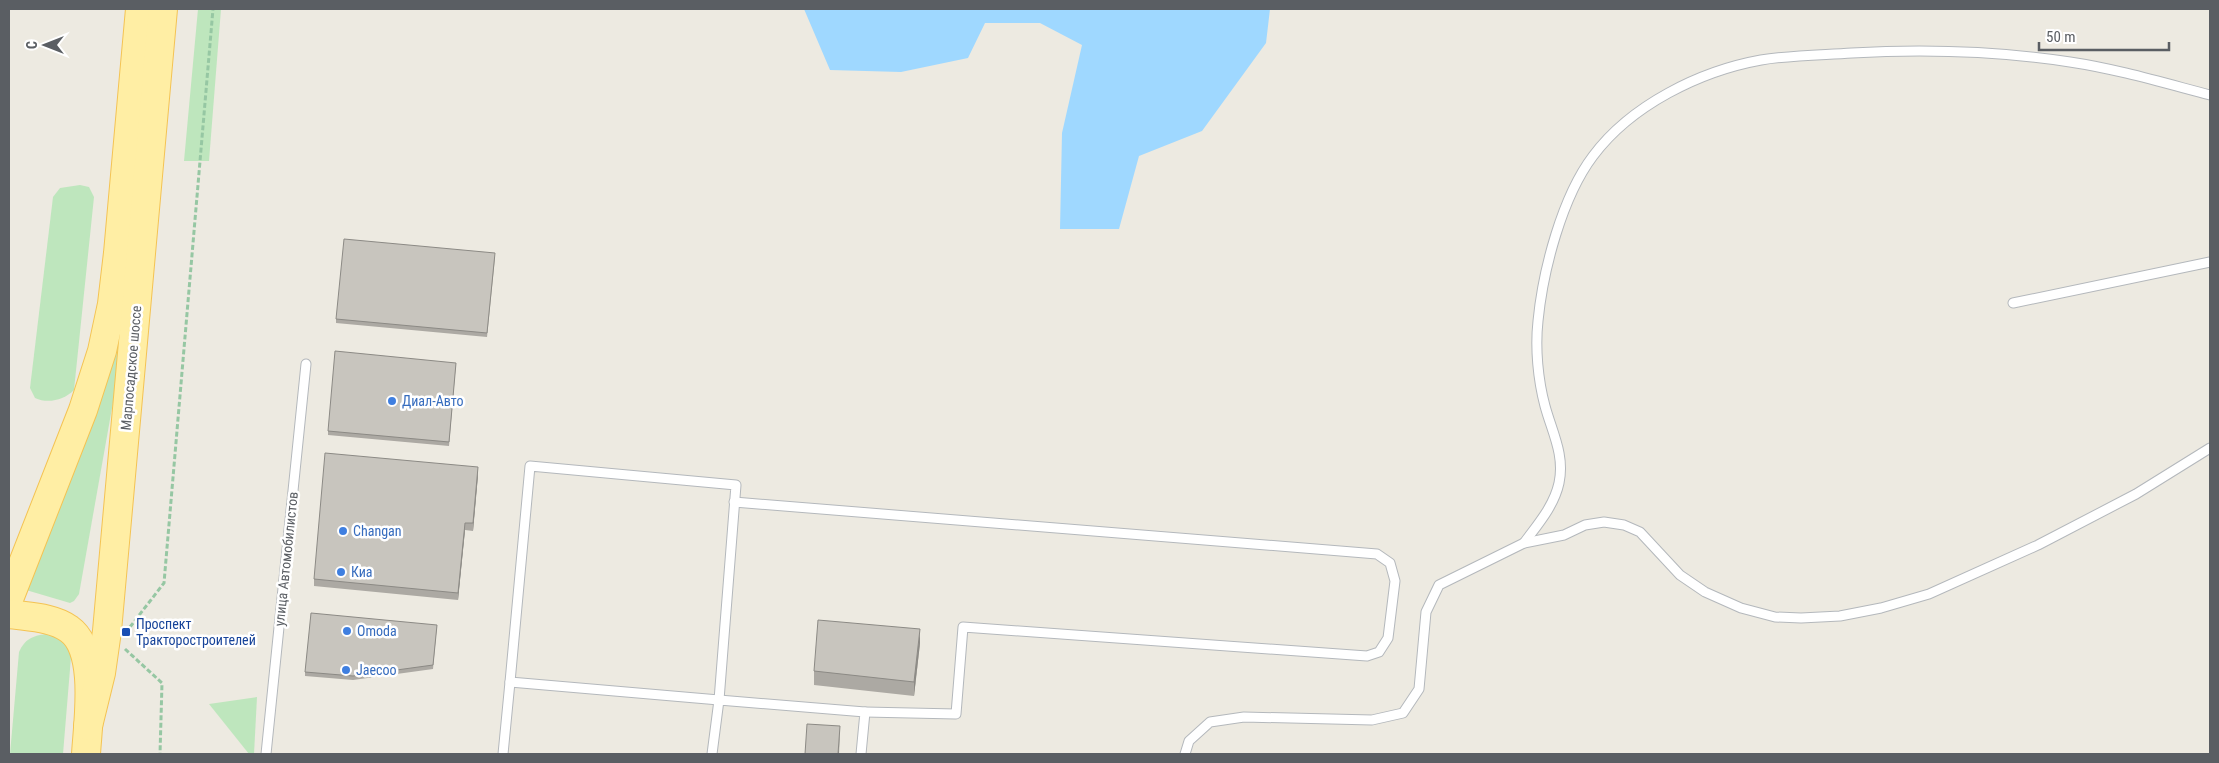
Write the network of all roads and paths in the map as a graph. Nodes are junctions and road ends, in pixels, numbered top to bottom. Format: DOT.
graph roads {
  1 [pos="140,9"];
  2 [pos="163,9"];
  3 [pos="213,9"];
  4 [pos="2210,95"];
  5 [pos="2210,262"];
  6 [pos="2013,303"];
  7 [pos="306,364"];
  8 [pos="2210,448"];
  9 [pos="734,502"];
  10 [pos="1524,543"];
  11 [pos="9,599"];
  12 [pos="9,614"];
  13 [pos="126,632"];
  14 [pos="126,641"];
  15 [pos="510,682"];
  16 [pos="718,700"];
  17 [pos="865,712"];
  18 [pos="88,726"];
  19 [pos="86,754"];
  20 [pos="160,754"];
  21 [pos="266,754"];
  22 [pos="503,754"];
  23 [pos="712,754"];
  24 [pos="861,754"];
  25 [pos="1185,754"];
  1 -- 11 [label="main road, Марпосадское шоссе"];
  2 -- 18 [label="main road, Марпосадское шоссе"];
  3 -- 13 [label="path"];
  4 -- 10 [label="lane"];
  5 -- 6 [label="lane"];
  7 -- 21 [label="lane, улица Автомобилистов"];
  8 -- 10 [label="lane"];
  9 -- 15 [label="lane"];
  9 -- 16 [label="lane"];
  9 -- 17 [label="lane"];
  10 -- 25 [label="lane"];
  12 -- 18 [label="main road, Марпосадское шоссе"];
  14 -- 20 [label="path"];
  15 -- 16 [label="lane"];
  15 -- 22 [label="lane"];
  16 -- 17 [label="lane"];
  16 -- 23 [label="lane"];
  17 -- 24 [label="lane"];
  18 -- 19 [label="main road, Марпосадское шоссе"];
}
